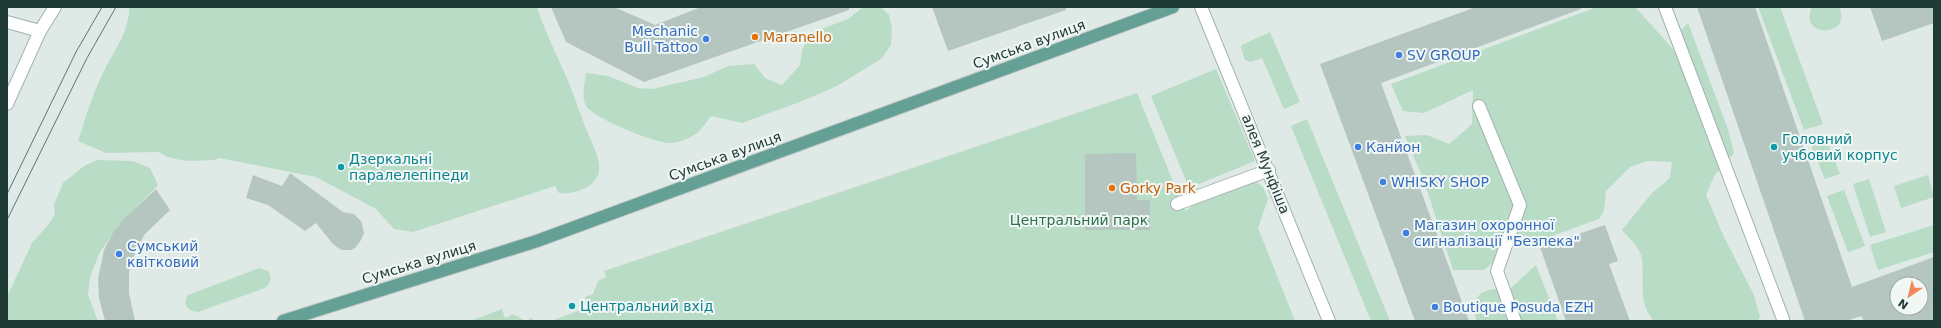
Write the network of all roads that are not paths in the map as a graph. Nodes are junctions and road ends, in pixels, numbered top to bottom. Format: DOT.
graph roads {
  1 [pos="55,7"];
  2 [pos="1173,7"];
  3 [pos="1201,7"];
  4 [pos="1665,7"];
  5 [pos="7,22"];
  6 [pos="40,31"];
  7 [pos="7,104"];
  8 [pos="1480,106"];
  9 [pos="1269,170"];
  10 [pos="1177,204"];
  11 [pos="1783,320"];
  12 [pos="283,321"];
  13 [pos="1329,321"];
  14 [pos="1516,321"];
  1 -- 6 [label="street"];
  2 -- 12 [label="main road, Сумська вулиця"];
  3 -- 9 [label="street, алея Мунфіша"];
  4 -- 11 [label="street"];
  5 -- 6 [label="street"];
  6 -- 7 [label="street"];
  8 -- 14 [label="street"];
  9 -- 10 [label="street"];
  9 -- 13 [label="street, алея Мунфіша"];
}
